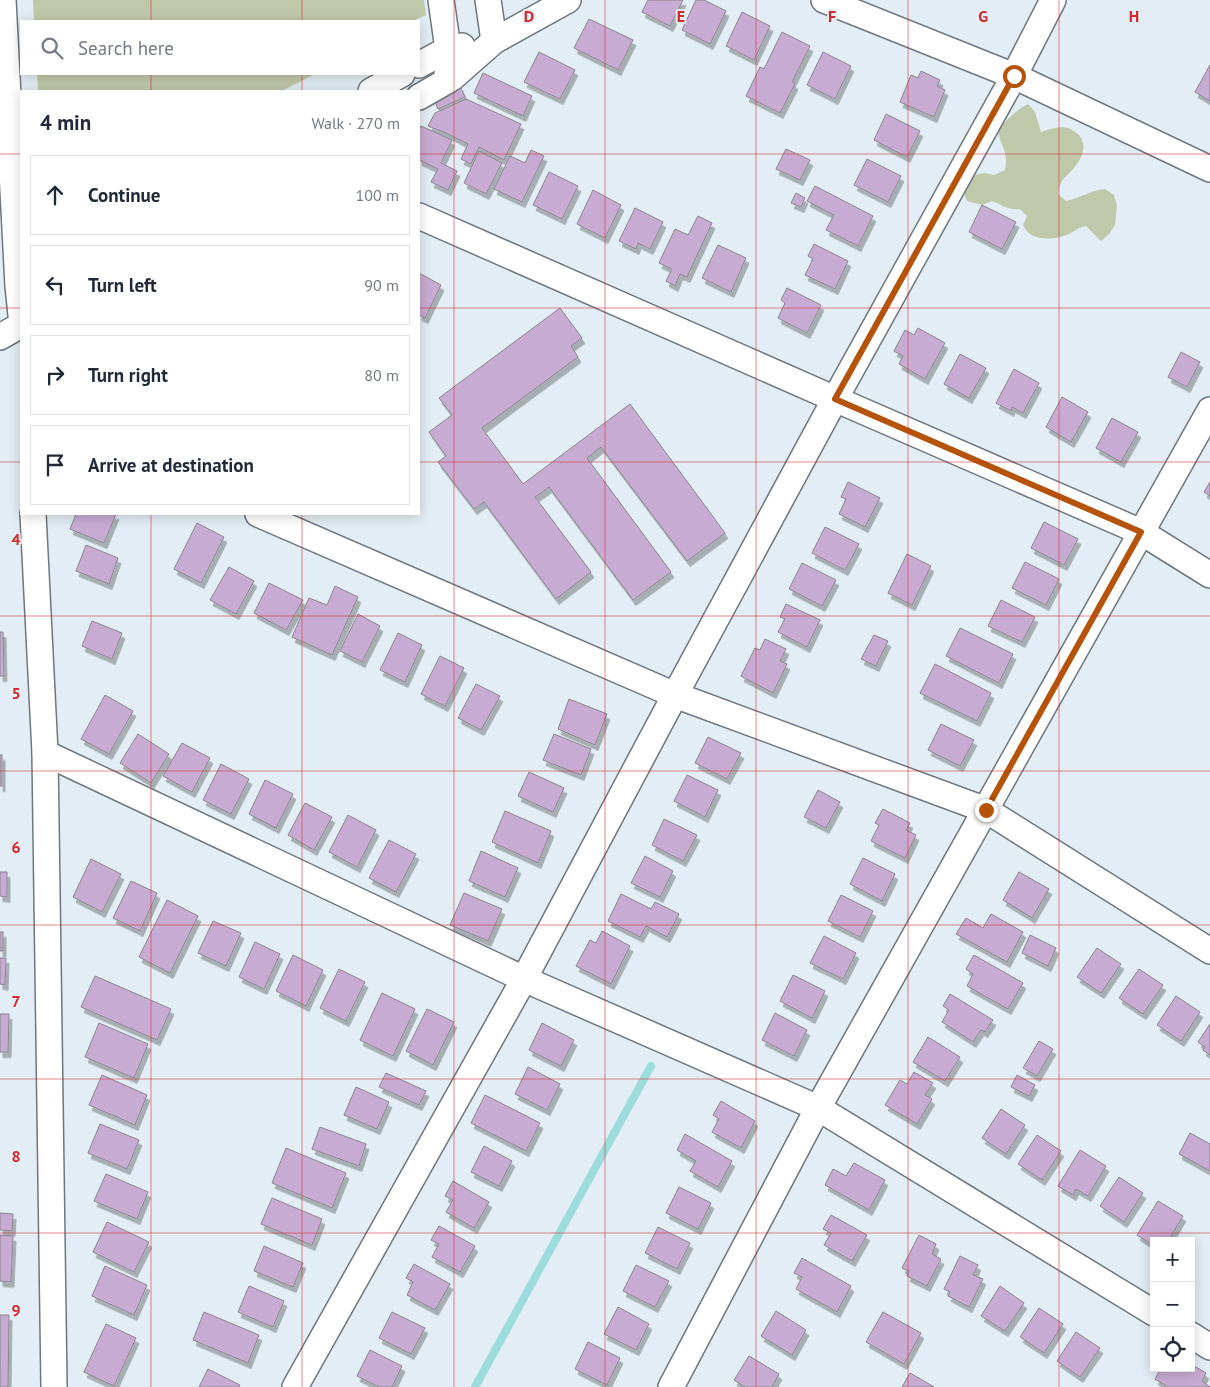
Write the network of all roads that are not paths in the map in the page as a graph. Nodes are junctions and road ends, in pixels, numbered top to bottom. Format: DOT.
graph roads {
  1 [pos="3,0"];
  2 [pos="441,0"];
  3 [pos="488,0"];
  4 [pos="568,0"];
  5 [pos="824,0"];
  6 [pos="1053,0"];
  7 [pos="494,41"];
  8 [pos="448,49"];
  9 [pos="420,64"];
  10 [pos="400,75"];
  11 [pos="1014,76"];
  12 [pos="447,81"];
  13 [pos="373,90"];
  14 [pos="420,96"];
  15 [pos="1210,169"];
  16 [pos="420,216"];
  17 [pos="13,289"];
  18 [pos="20,312"];
  19 [pos="20,326"];
  20 [pos="0,337"];
  21 [pos="835,399"];
  22 [pos="1210,410"];
  23 [pos="33,515"];
  24 [pos="260,515"];
  25 [pos="1141,532"];
  26 [pos="1210,575"];
  27 [pos="675,696"];
  28 [pos="45,753"];
  29 [pos="986,810"];
  30 [pos="1210,951"];
  31 [pos="524,979"];
  32 [pos="818,1108"];
  33 [pos="1150,1311"];
  34 [pos="1195,1338"];
  35 [pos="1210,1347"];
  36 [pos="54,1387"];
  37 [pos="295,1387"];
  38 [pos="671,1387"];
  1 -- 17 [label="street"];
  2 -- 8 [label="street"];
  3 -- 7 [label="street"];
  4 -- 7 [label="street"];
  5 -- 11 [label="street"];
  6 -- 11 [label="street"];
  7 -- 8 [label="street"];
  7 -- 12 [label="street"];
  8 -- 9 [label="street"];
  8 -- 12 [label="street"];
  10 -- 13 [label="street"];
  11 -- 15 [label="street"];
  11 -- 21 [label="street"];
  12 -- 14 [label="street"];
  16 -- 21 [label="street"];
  17 -- 18 [label="street"];
  19 -- 20 [label="street"];
  21 -- 25 [label="street"];
  21 -- 27 [label="street"];
  22 -- 25 [label="street"];
  23 -- 28 [label="street"];
  24 -- 27 [label="street"];
  25 -- 26 [label="street"];
  25 -- 29 [label="street"];
  27 -- 29 [label="street"];
  27 -- 31 [label="street"];
  28 -- 31 [label="street"];
  28 -- 36 [label="street"];
  29 -- 30 [label="street"];
  29 -- 32 [label="street"];
  31 -- 32 [label="street"];
  31 -- 37 [label="street"];
  32 -- 33 [label="street"];
  32 -- 38 [label="street"];
  34 -- 35 [label="street"];
}
